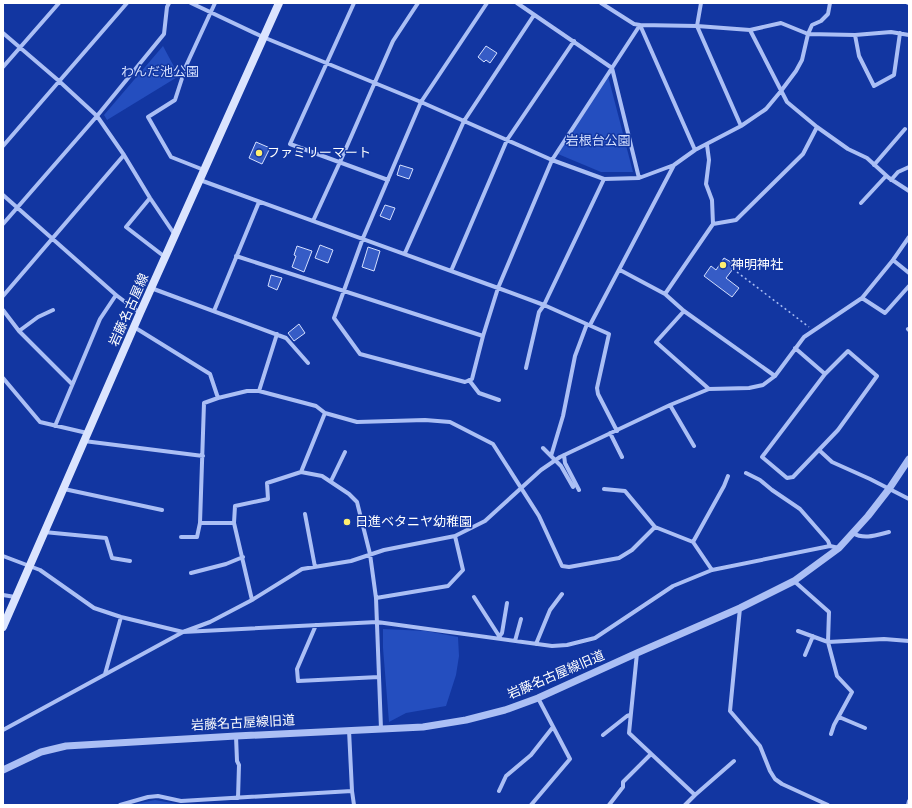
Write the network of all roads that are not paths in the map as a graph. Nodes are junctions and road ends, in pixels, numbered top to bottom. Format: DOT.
graph roads {
  1 [pos="59,3"];
  2 [pos="127,3"];
  3 [pos="169,3"];
  4 [pos="190,3"];
  5 [pos="215,3"];
  6 [pos="279,3"];
  7 [pos="354,3"];
  8 [pos="418,3"];
  9 [pos="487,3"];
  10 [pos="517,3"];
  11 [pos="601,3"];
  12 [pos="701,3"];
  13 [pos="830,3"];
  14 [pos="211,12"];
  15 [pos="534,15"];
  16 [pos="640,25"];
  17 [pos="697,26"];
  18 [pos="750,30"];
  19 [pos="3,33"];
  20 [pos="900,33"];
  21 [pos="808,34"];
  22 [pos="855,35"];
  23 [pos="909,35"];
  24 [pos="263,37"];
  25 [pos="574,41"];
  26 [pos="20,48"];
  27 [pos="327,63"];
  28 [pos="3,67"];
  29 [pos="612,68"];
  30 [pos="59,81"];
  31 [pos="374,83"];
  32 [pos="781,92"];
  33 [pos="421,102"];
  34 [pos="96,116"];
  35 [pos="464,121"];
  36 [pos="741,126"];
  37 [pos="817,127"];
  38 [pos="905,129"];
  39 [pos="507,140"];
  40 [pos="707,145"];
  41 [pos="3,146"];
  42 [pos="695,150"];
  43 [pos="124,155"];
  44 [pos="552,160"];
  45 [pos="340,162"];
  46 [pos="674,165"];
  47 [pos="874,165"];
  48 [pos="909,167"];
  49 [pos="204,170"];
  50 [pos="886,176"];
  51 [pos="640,178"];
  52 [pos="199,179"];
  53 [pos="604,179"];
  54 [pos="388,180"];
  55 [pos="891,180"];
  56 [pos="909,191"];
  57 [pos="3,195"];
  58 [pos="150,198"];
  59 [pos="259,202"];
  60 [pos="861,203"];
  61 [pos="18,207"];
  62 [pos="313,221"];
  63 [pos="3,224"];
  64 [pos="713,224"];
  65 [pos="175,235"];
  66 [pos="909,237"];
  67 [pos="53,238"];
  68 [pos="363,238"];
  69 [pos="405,253"];
  70 [pos="236,256"];
  71 [pos="165,258"];
  72 [pos="893,260"];
  73 [pos="620,270"];
  74 [pos="451,271"];
  75 [pos="909,273"];
  76 [pos="909,286"];
  77 [pos="152,288"];
  78 [pos="498,288"];
  79 [pos="344,291"];
  80 [pos="666,294"];
  81 [pos="116,295"];
  82 [pos="3,296"];
  83 [pos="862,298"];
  84 [pos="544,306"];
  85 [pos="3,310"];
  86 [pos="53,310"];
  87 [pos="214,311"];
  88 [pos="684,311"];
  89 [pos="140,313"];
  90 [pos="589,324"];
  91 [pos="134,327"];
  92 [pos="19,331"];
  93 [pos="277,334"];
  94 [pos="483,336"];
  95 [pos="795,348"];
  96 [pos="308,363"];
  97 [pos="526,368"];
  98 [pos="825,374"];
  99 [pos="775,376"];
  100 [pos="3,378"];
  101 [pos="469,380"];
  102 [pos="72,384"];
  103 [pos="709,389"];
  104 [pos="259,391"];
  105 [pos="218,398"];
  106 [pos="499,400"];
  107 [pos="670,405"];
  108 [pos="325,413"];
  109 [pos="55,426"];
  110 [pos="617,431"];
  111 [pos="610,434"];
  112 [pos="86,437"];
  113 [pos="694,446"];
  114 [pos="543,448"];
  115 [pos="818,450"];
  116 [pos="345,452"];
  117 [pos="564,455"];
  118 [pos="203,456"];
  119 [pos="551,456"];
  120 [pos="622,457"];
  121 [pos="909,459"];
  122 [pos="556,460"];
  123 [pos="301,472"];
  124 [pos="746,473"];
  125 [pos="728,476"];
  126 [pos="331,481"];
  127 [pos="521,487"];
  128 [pos="573,487"];
  129 [pos="63,489"];
  130 [pos="604,489"];
  131 [pos="889,489"];
  132 [pos="580,490"];
  133 [pos="909,499"];
  134 [pos="162,510"];
  135 [pos="304,514"];
  136 [pos="234,523"];
  137 [pos="200,524"];
  138 [pos="655,527"];
  139 [pos="44,532"];
  140 [pos="889,532"];
  141 [pos="853,533"];
  142 [pos="455,536"];
  143 [pos="181,537"];
  144 [pos="693,542"];
  145 [pos="830,546"];
  146 [pos="839,548"];
  147 [pos="370,554"];
  148 [pos="3,556"];
  149 [pos="242,557"];
  150 [pos="130,561"];
  151 [pos="28,566"];
  152 [pos="315,567"];
  153 [pos="712,570"];
  154 [pos="191,573"];
  155 [pos="794,582"];
  156 [pos="562,594"];
  157 [pos="3,595"];
  158 [pos="15,597"];
  159 [pos="474,597"];
  160 [pos="376,598"];
  161 [pos="252,600"];
  162 [pos="507,603"];
  163 [pos="740,608"];
  164 [pos="121,617"];
  165 [pos="521,619"];
  166 [pos="377,622"];
  167 [pos="316,625"];
  168 [pos="3,626"];
  169 [pos="798,631"];
  170 [pos="183,632"];
  171 [pos="813,636"];
  172 [pos="500,638"];
  173 [pos="515,641"];
  174 [pos="909,641"];
  175 [pos="828,642"];
  176 [pos="536,644"];
  177 [pos="637,653"];
  178 [pos="805,655"];
  179 [pos="105,674"];
  180 [pos="379,677"];
  181 [pos="538,698"];
  182 [pos="630,715"];
  183 [pos="839,717"];
  184 [pos="553,727"];
  185 [pos="865,728"];
  186 [pos="381,729"];
  187 [pos="3,730"];
  188 [pos="349,730"];
  189 [pos="831,734"];
  190 [pos="236,736"];
  191 [pos="603,736"];
  192 [pos="651,754"];
  193 [pos="734,761"];
  194 [pos="3,770"];
  195 [pos="352,791"];
  196 [pos="499,791"];
  197 [pos="695,795"];
  198 [pos="238,798"];
  199 [pos="909,801"];
  200 [pos="120,805"];
  201 [pos="354,805"];
  202 [pos="531,805"];
  203 [pos="609,805"];
  204 [pos="685,805"];
  205 [pos="828,805"];
  206 [pos="908,805"];
  1 -- 26 [label="street"];
  2 -- 30 [label="street"];
  3 -- 34 [label="street"];
  4 -- 14 [label="street"];
  5 -- 14 [label="street"];
  6 -- 24 [label="main road, 岩藤名古屋線"];
  7 -- 27 [label="street"];
  8 -- 31 [label="street"];
  9 -- 33 [label="street"];
  10 -- 15 [label="street"];
  11 -- 16 [label="street"];
  12 -- 17 [label="street"];
  13 -- 21 [label="street"];
  14 -- 24 [label="street"];
  14 -- 49 [label="street"];
  15 -- 25 [label="street"];
  15 -- 35 [label="street"];
  16 -- 17 [label="street"];
  16 -- 29 [label="street"];
  16 -- 42 [label="street"];
  17 -- 18 [label="street"];
  17 -- 36 [label="street"];
  18 -- 21 [label="street"];
  18 -- 32 [label="street"];
  19 -- 26 [label="street"];
  20 -- 22 [label="street"];
  20 -- 22 [label="street"];
  20 -- 23 [label="street"];
  21 -- 22 [label="street"];
  21 -- 32 [label="street"];
  24 -- 27 [label="street"];
  24 -- 49 [label="main road, 岩藤名古屋線"];
  25 -- 29 [label="street"];
  25 -- 39 [label="street"];
  26 -- 28 [label="street"];
  26 -- 30 [label="street"];
  27 -- 31 [label="street"];
  27 -- 45 [label="street"];
  29 -- 44 [label="street"];
  29 -- 51 [label="street"];
  30 -- 34 [label="street"];
  30 -- 41 [label="street"];
  31 -- 33 [label="street"];
  31 -- 45 [label="street"];
  32 -- 36 [label="street"];
  32 -- 37 [label="street"];
  33 -- 35 [label="street"];
  33 -- 54 [label="street"];
  34 -- 43 [label="street"];
  34 -- 61 [label="street"];
  35 -- 39 [label="street"];
  35 -- 69 [label="street"];
  36 -- 40 [label="street"];
  37 -- 47 [label="street"];
  37 -- 64 [label="street"];
  38 -- 47 [label="street"];
  39 -- 44 [label="street"];
  39 -- 74 [label="street"];
  40 -- 42 [label="street"];
  40 -- 64 [label="street"];
  42 -- 46 [label="street"];
  43 -- 58 [label="street"];
  43 -- 67 [label="street"];
  44 -- 53 [label="street"];
  44 -- 78 [label="street"];
  45 -- 54 [label="street"];
  45 -- 62 [label="street"];
  46 -- 51 [label="street"];
  46 -- 73 [label="street"];
  47 -- 50 [label="street"];
  48 -- 55 [label="street"];
  49 -- 52 [label="main road, 岩藤名古屋線"];
  50 -- 55 [label="street"];
  50 -- 60 [label="street"];
  51 -- 53 [label="street"];
  52 -- 59 [label="street"];
  52 -- 65 [label="main road, 岩藤名古屋線"];
  53 -- 84 [label="street"];
  54 -- 68 [label="street"];
  55 -- 56 [label="street"];
  57 -- 61 [label="street"];
  58 -- 65 [label="street"];
  58 -- 71 [label="street"];
  59 -- 62 [label="street"];
  59 -- 70 [label="street"];
  61 -- 63 [label="street"];
  61 -- 67 [label="street"];
  62 -- 68 [label="street"];
  64 -- 80 [label="street"];
  65 -- 71 [label="main road, 岩藤名古屋線"];
  66 -- 72 [label="street"];
  67 -- 81 [label="street"];
  67 -- 82 [label="street"];
  68 -- 69 [label="street"];
  68 -- 79 [label="street"];
  69 -- 74 [label="street"];
  70 -- 79 [label="street"];
  70 -- 87 [label="street"];
  71 -- 77 [label="main road, 岩藤名古屋線"];
  72 -- 75 [label="street"];
  72 -- 83 [label="street"];
  73 -- 80 [label="street"];
  73 -- 90 [label="street"];
  74 -- 78 [label="street"];
  76 -- 83 [label="street"];
  77 -- 87 [label="street"];
  77 -- 89 [label="main road, 岩藤名古屋線"];
  78 -- 84 [label="street"];
  78 -- 94 [label="street"];
  79 -- 94 [label="street"];
  79 -- 101 [label="street"];
  80 -- 88 [label="street"];
  81 -- 89 [label="street"];
  81 -- 102 [label="street"];
  83 -- 95 [label="street"];
  84 -- 90 [label="street"];
  84 -- 97 [label="street"];
  85 -- 92 [label="street"];
  86 -- 92 [label="street"];
  87 -- 93 [label="street"];
  88 -- 99 [label="street"];
  88 -- 103 [label="street"];
  89 -- 91 [label="main road, 岩藤名古屋線"];
  90 -- 110 [label="street"];
  90 -- 119 [label="street"];
  91 -- 105 [label="street"];
  91 -- 112 [label="main road, 岩藤名古屋線"];
  92 -- 102 [label="street"];
  93 -- 96 [label="street"];
  93 -- 104 [label="street"];
  94 -- 101 [label="street"];
  95 -- 98 [label="street"];
  95 -- 99 [label="street"];
  98 -- 115 [label="street"];
  98 -- 115 [label="street"];
  99 -- 103 [label="street"];
  100 -- 109 [label="street"];
  101 -- 106 [label="street"];
  102 -- 109 [label="street"];
  103 -- 107 [label="street"];
  104 -- 105 [label="street"];
  104 -- 108 [label="street"];
  105 -- 118 [label="street"];
  107 -- 110 [label="street"];
  107 -- 113 [label="street"];
  108 -- 123 [label="street"];
  108 -- 127 [label="street"];
  109 -- 112 [label="street"];
  110 -- 111 [label="street"];
  111 -- 117 [label="street"];
  111 -- 120 [label="street"];
  112 -- 118 [label="street"];
  112 -- 129 [label="main road, 岩藤名古屋線"];
  114 -- 119 [label="street"];
  115 -- 131 [label="street"];
  116 -- 126 [label="street"];
  117 -- 122 [label="street"];
  117 -- 132 [label="street"];
  118 -- 137 [label="street"];
  119 -- 122 [label="street"];
  121 -- 131 [label="street, 岩藤名古屋線旧道"];
  122 -- 127 [label="street"];
  122 -- 128 [label="street"];
  123 -- 126 [label="street"];
  123 -- 136 [label="street"];
  124 -- 145 [label="street"];
  125 -- 144 [label="street"];
  126 -- 147 [label="street"];
  127 -- 138 [label="street"];
  127 -- 142 [label="street"];
  129 -- 134 [label="street"];
  129 -- 139 [label="main road, 岩藤名古屋線"];
  130 -- 138 [label="street"];
  131 -- 133 [label="street"];
  131 -- 141 [label="street, 岩藤名古屋線旧道"];
  135 -- 152 [label="street"];
  136 -- 137 [label="street"];
  136 -- 149 [label="street"];
  137 -- 143 [label="street"];
  138 -- 144 [label="street"];
  139 -- 150 [label="street"];
  139 -- 151 [label="main road, 岩藤名古屋線"];
  140 -- 141 [label="street"];
  141 -- 146 [label="street, 岩藤名古屋線旧道"];
  142 -- 147 [label="street"];
  142 -- 160 [label="street"];
  144 -- 153 [label="street"];
  145 -- 146 [label="street"];
  145 -- 153 [label="street"];
  146 -- 155 [label="street, 岩藤名古屋線旧道"];
  147 -- 152 [label="street"];
  147 -- 160 [label="street"];
  148 -- 151 [label="street"];
  149 -- 154 [label="street"];
  149 -- 161 [label="street"];
  151 -- 158 [label="main road, 岩藤名古屋線"];
  151 -- 164 [label="street"];
  152 -- 161 [label="street"];
  153 -- 176 [label="street"];
  155 -- 163 [label="street, 岩藤名古屋線旧道"];
  155 -- 175 [label="street"];
  156 -- 176 [label="street"];
  157 -- 158 [label="street"];
  158 -- 168 [label="main road, 岩藤名古屋線"];
  159 -- 172 [label="street"];
  160 -- 166 [label="street"];
  161 -- 170 [label="street"];
  162 -- 172 [label="street"];
  163 -- 177 [label="street, 岩藤名古屋線旧道"];
  163 -- 205 [label="street"];
  164 -- 170 [label="street"];
  164 -- 179 [label="street"];
  165 -- 173 [label="street"];
  166 -- 167 [label="street"];
  166 -- 172 [label="street"];
  166 -- 180 [label="street"];
  167 -- 170 [label="street"];
  167 -- 180 [label="street"];
  169 -- 171 [label="street"];
  170 -- 179 [label="street"];
  171 -- 175 [label="street"];
  171 -- 178 [label="street"];
  172 -- 173 [label="street"];
  173 -- 176 [label="street"];
  174 -- 175 [label="street"];
  175 -- 183 [label="street"];
  177 -- 181 [label="street, 岩藤名古屋線旧道"];
  177 -- 182 [label="street"];
  179 -- 187 [label="street"];
  180 -- 186 [label="street"];
  181 -- 184 [label="street"];
  181 -- 186 [label="street, 岩藤名古屋線旧道"];
  182 -- 191 [label="street"];
  182 -- 192 [label="street"];
  183 -- 185 [label="street"];
  183 -- 189 [label="street"];
  184 -- 196 [label="street"];
  184 -- 202 [label="street"];
  186 -- 188 [label="street, 岩藤名古屋線旧道"];
  188 -- 190 [label="street, 岩藤名古屋線旧道"];
  188 -- 195 [label="street"];
  190 -- 194 [label="street, 岩藤名古屋線旧道"];
  190 -- 198 [label="street"];
  192 -- 197 [label="street"];
  192 -- 203 [label="street"];
  193 -- 197 [label="street"];
  195 -- 198 [label="street"];
  195 -- 201 [label="street"];
  197 -- 204 [label="street"];
  198 -- 200 [label="street"];
  199 -- 206 [label="street"];
}
